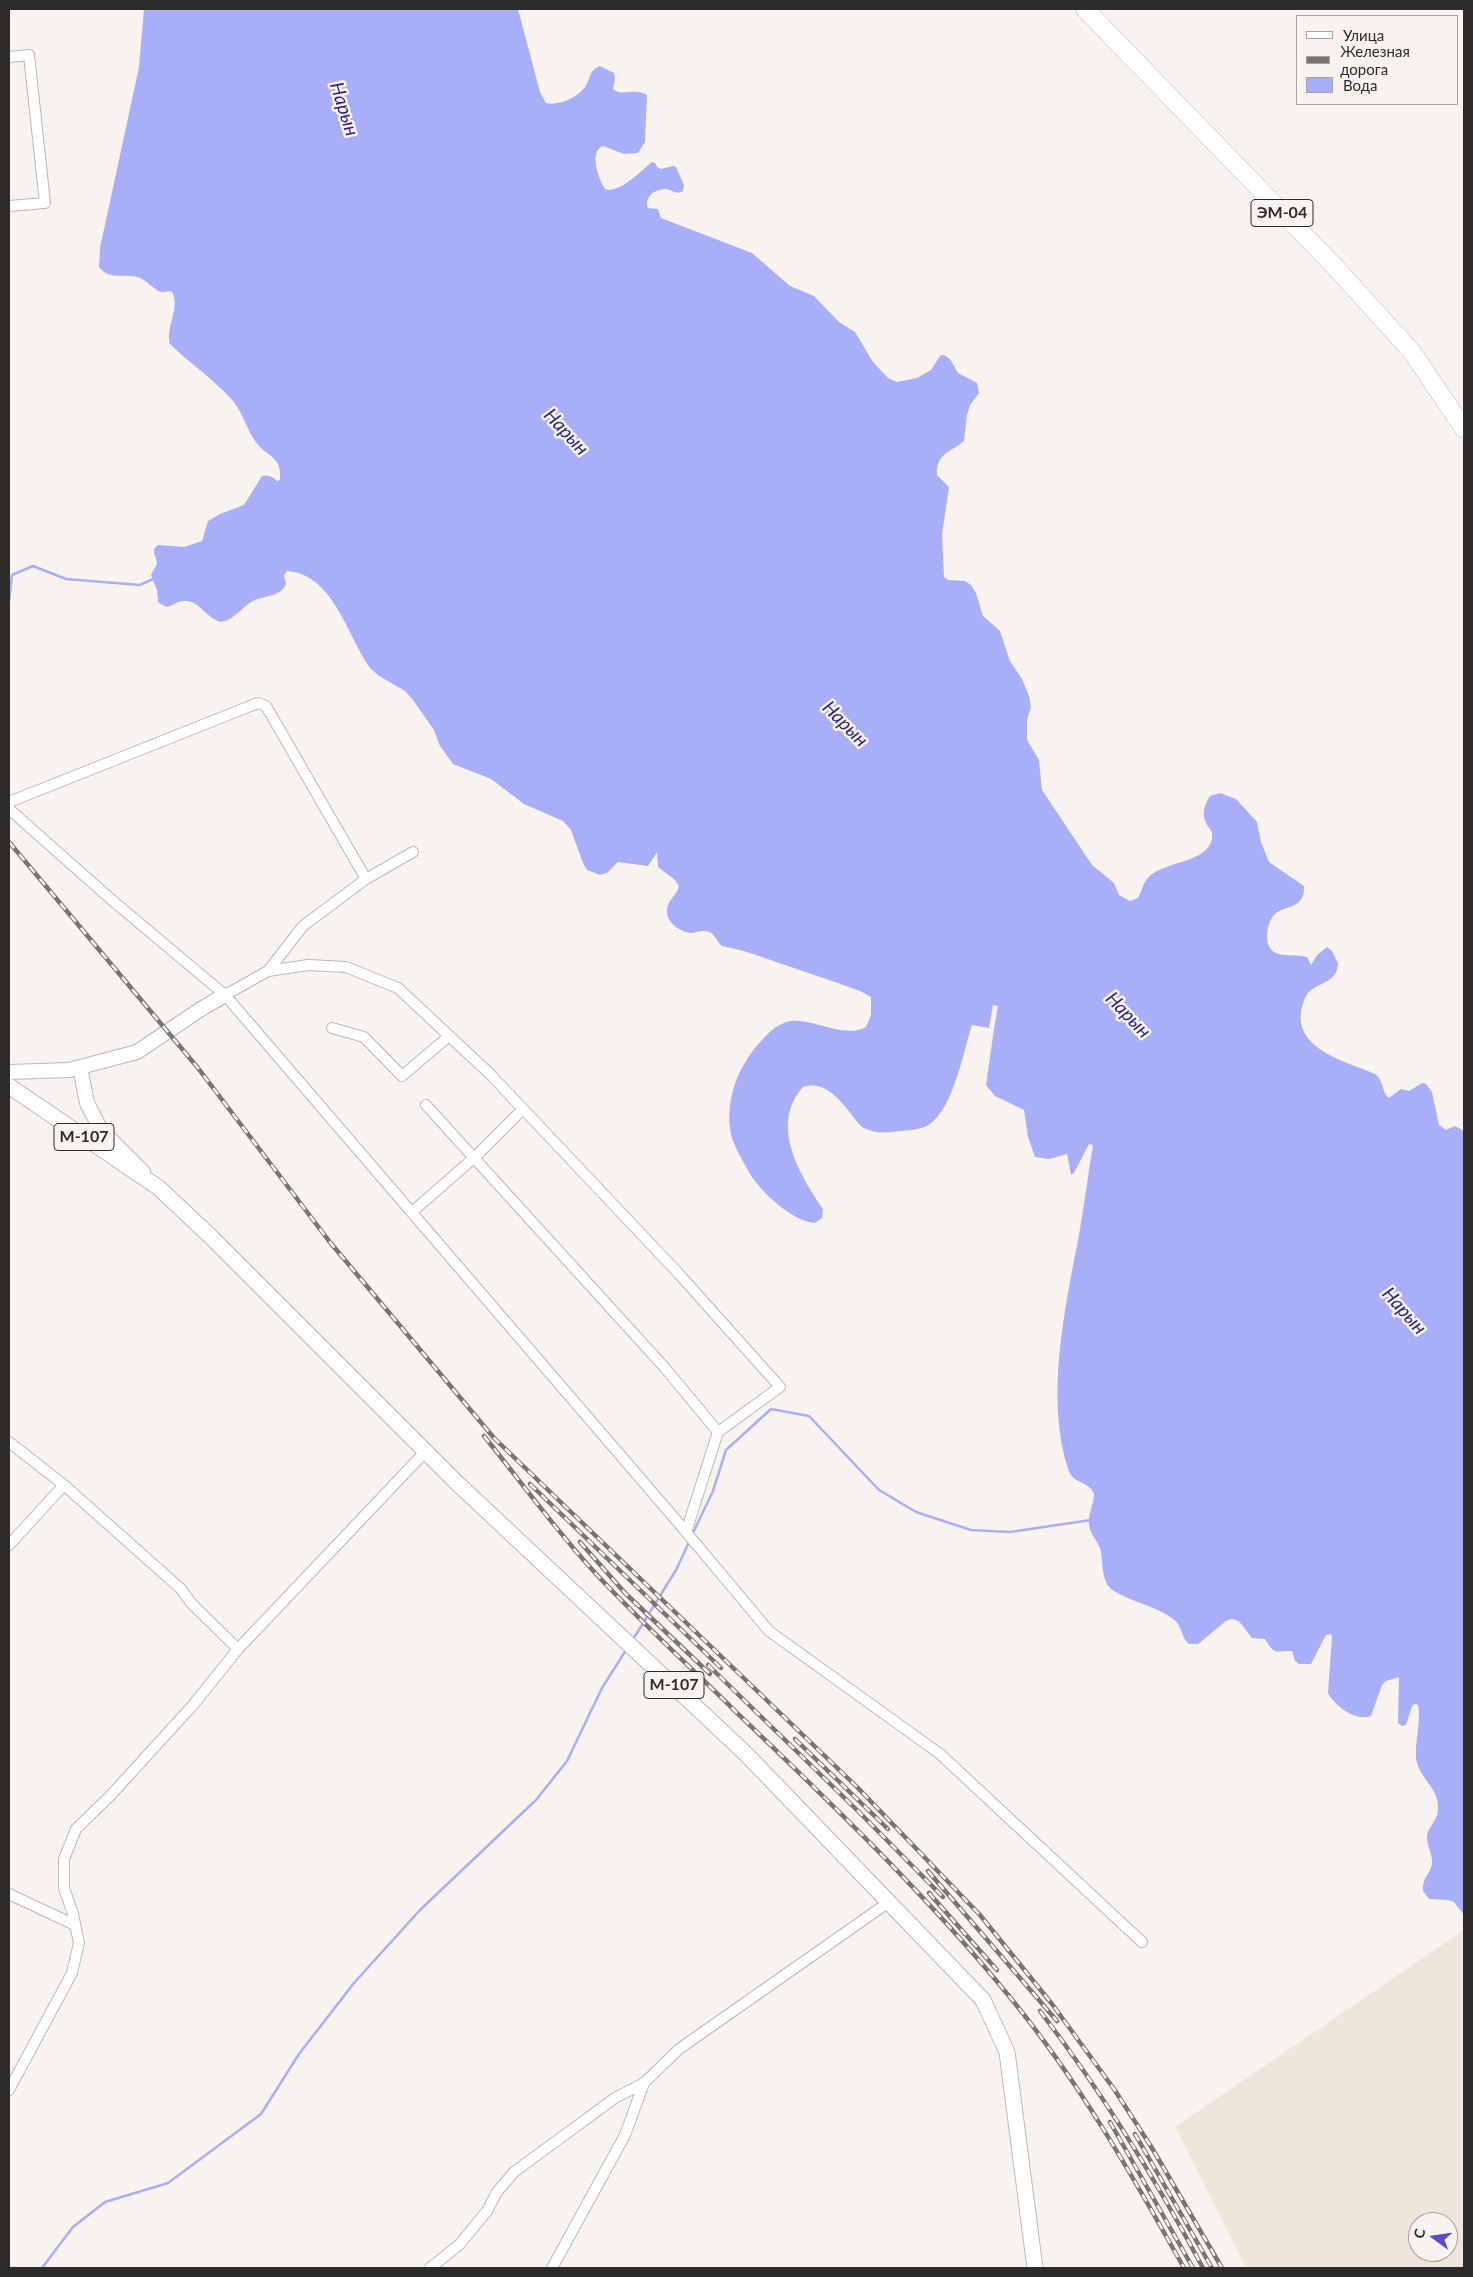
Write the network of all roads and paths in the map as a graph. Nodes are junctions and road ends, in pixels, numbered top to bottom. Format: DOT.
graph roads {
  1 [pos="1085,9"];
  2 [pos="9,57"];
  3 [pos="9,206"];
  4 [pos="1464,429"];
  5 [pos="9,802"];
  6 [pos="9,809"];
  7 [pos="413,852"];
  8 [pos="366,879"];
  9 [pos="268,971"];
  10 [pos="225,995"];
  11 [pos="332,1028"];
  12 [pos="449,1036"];
  13 [pos="80,1067"];
  14 [pos="9,1072"];
  15 [pos="9,1086"];
  16 [pos="426,1105"];
  17 [pos="523,1109"];
  18 [pos="475,1157"];
  19 [pos="159,1188"];
  20 [pos="412,1212"];
  21 [pos="718,1432"];
  22 [pos="9,1442"];
  23 [pos="426,1451"];
  24 [pos="64,1485"];
  25 [pos="686,1532"];
  26 [pos="9,1545"];
  27 [pos="238,1649"];
  28 [pos="9,1894"];
  29 [pos="889,1902"];
  30 [pos="75,1925"];
  31 [pos="1142,1942"];
  32 [pos="644,2083"];
  33 [pos="9,2090"];
  34 [pos="430,2268"];
  35 [pos="552,2268"];
  36 [pos="1035,2268"];
  1 -- 4 [label="highway, ЭМ-04"];
  2 -- 3 [label="street"];
  5 -- 8 [label="street"];
  6 -- 10 [label="street"];
  7 -- 8 [label="street"];
  8 -- 9 [label="street"];
  9 -- 10 [label="street"];
  9 -- 12 [label="street"];
  10 -- 13 [label="street"];
  10 -- 20 [label="street"];
  11 -- 12 [label="street"];
  12 -- 17 [label="street"];
  13 -- 14 [label="street"];
  13 -- 19 [label="street"];
  15 -- 19 [label="main road, М-107"];
  16 -- 18 [label="street"];
  17 -- 18 [label="street"];
  17 -- 21 [label="street"];
  18 -- 20 [label="street"];
  18 -- 21 [label="street"];
  19 -- 23 [label="main road, М-107"];
  20 -- 25 [label="street"];
  21 -- 25 [label="street"];
  22 -- 24 [label="street"];
  23 -- 27 [label="street"];
  23 -- 29 [label="main road, М-107"];
  24 -- 26 [label="street"];
  24 -- 27 [label="street"];
  25 -- 31 [label="street"];
  27 -- 30 [label="street"];
  28 -- 30 [label="street"];
  29 -- 32 [label="street"];
  29 -- 36 [label="main road, М-107"];
  30 -- 33 [label="street"];
  32 -- 34 [label="street"];
  32 -- 35 [label="street"];
}
